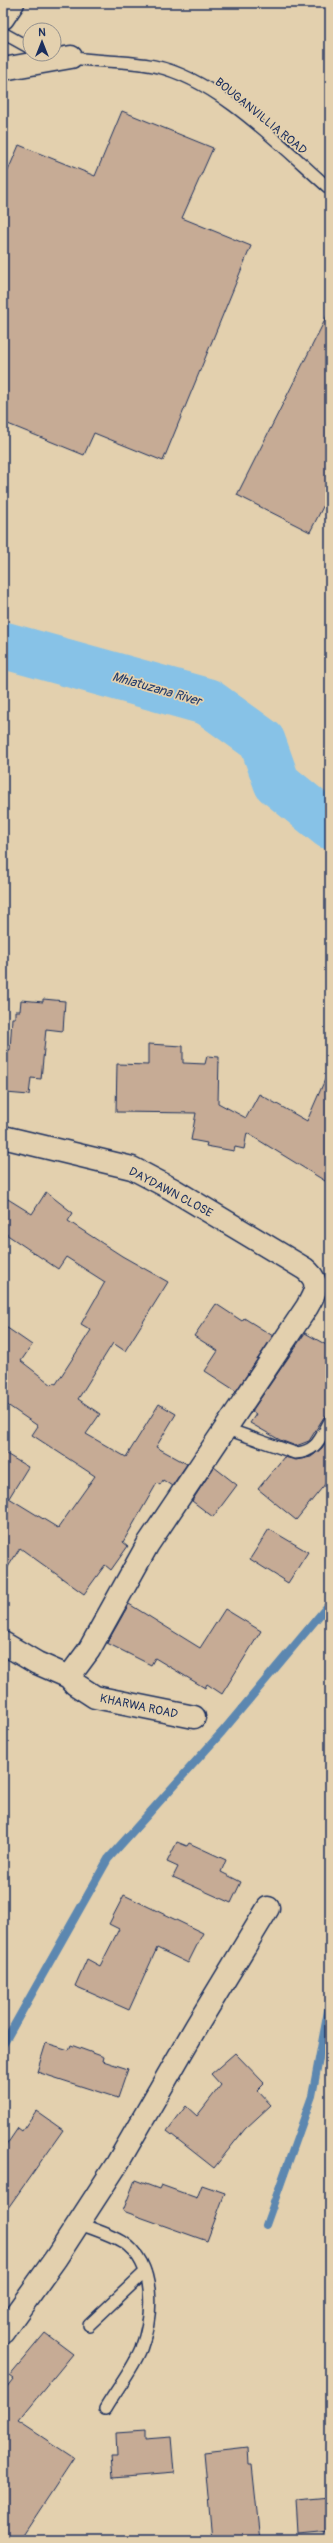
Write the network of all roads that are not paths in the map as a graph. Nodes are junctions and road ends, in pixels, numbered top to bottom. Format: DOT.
graph roads {
  1 [pos="13,3"];
  2 [pos="3,18"];
  3 [pos="3,33"];
  4 [pos="22,44"];
  5 [pos="62,56"];
  6 [pos="35,62"];
  7 [pos="3,69"];
  8 [pos="330,189"];
  9 [pos="3,1137"];
  10 [pos="316,1279"];
  11 [pos="330,1421"];
  12 [pos="224,1428"];
  13 [pos="3,1643"];
  14 [pos="69,1677"];
  15 [pos="194,1717"];
  16 [pos="268,1908"];
  17 [pos="78,2223"];
  18 [pos="145,2272"];
  19 [pos="90,2325"];
  20 [pos="3,2332"];
  21 [pos="105,2408"];
  1 -- 2 [label="street"];
  3 -- 4 [label="lane"];
  5 -- 8 [label="lane, BOUGANVILLIA ROAD"];
  6 -- 7 [label="street"];
  9 -- 10 [label="street, DAYDAWN CLOSE"];
  10 -- 12 [label="street"];
  11 -- 12 [label="lane"];
  12 -- 14 [label="street"];
  13 -- 14 [label="street, KHARWA ROAD"];
  14 -- 15 [label="street, KHARWA ROAD"];
  16 -- 17 [label="street"];
  17 -- 18 [label="lane"];
  17 -- 20 [label="street"];
  18 -- 19 [label="lane"];
  18 -- 21 [label="lane"];
}
